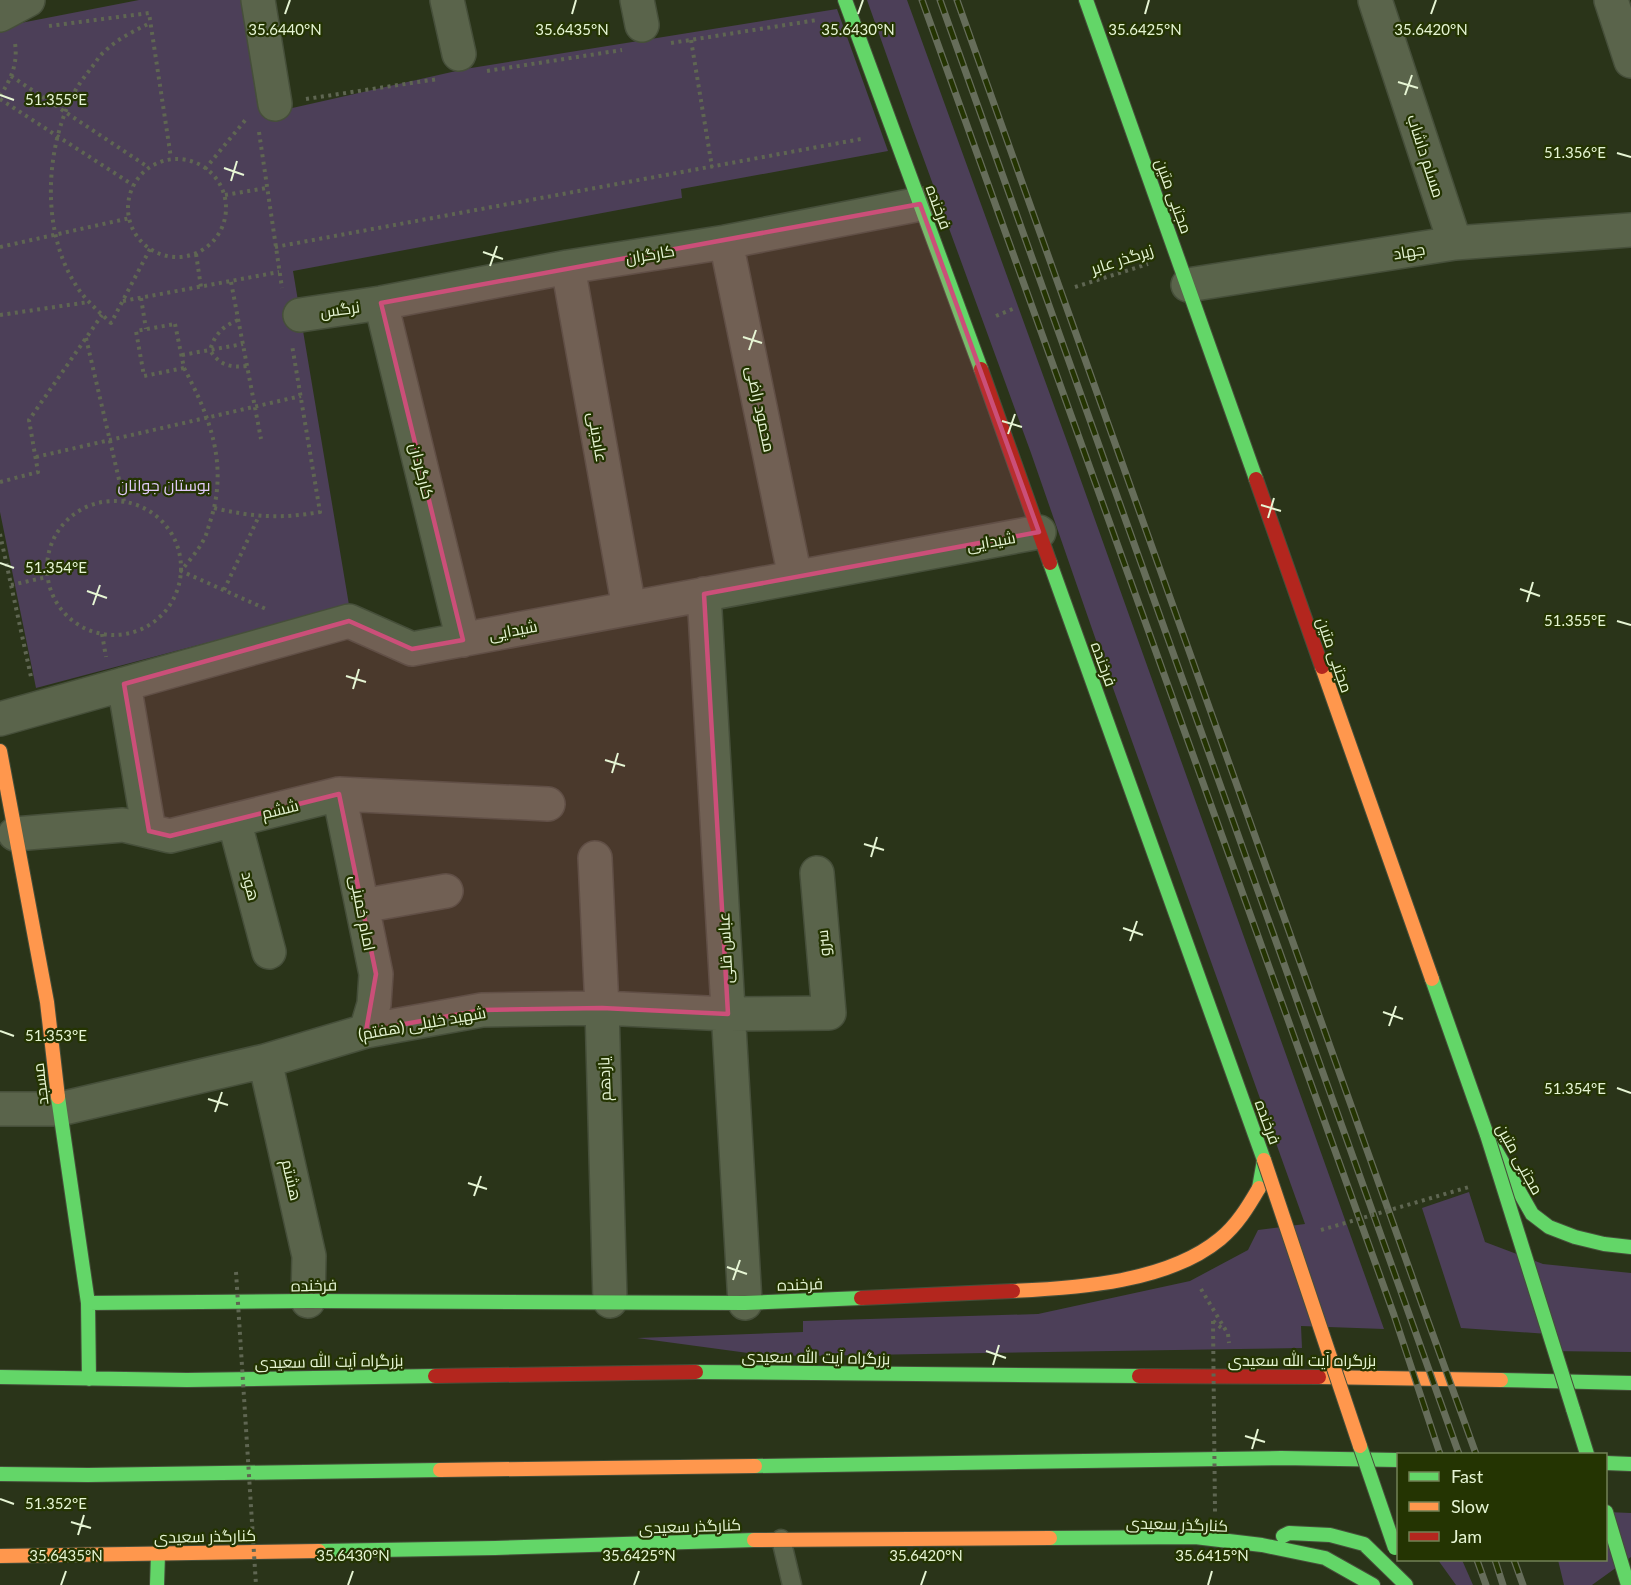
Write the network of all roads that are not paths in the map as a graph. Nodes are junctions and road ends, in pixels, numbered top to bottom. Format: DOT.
graph roads {
  1 [pos="28,0"];
  2 [pos="258,0"];
  3 [pos="447,0"];
  4 [pos="845,0"];
  5 [pos="1086,0"];
  6 [pos="1375,0"];
  7 [pos="1611,0"];
  8 [pos="7,27"];
  9 [pos="1631,61"];
  10 [pos="463,68"];
  11 [pos="266,106"];
  12 [pos="920,204"];
  13 [pos="1631,230"];
  14 [pos="726,242"];
  15 [pos="1455,243"];
  16 [pos="568,267"];
  17 [pos="1188,285"];
  18 [pos="381,303"];
  19 [pos="291,316"];
  20 [pos="1039,532"];
  21 [pos="795,577"];
  22 [pos="704,594"];
  23 [pos="628,608"];
  24 [pos="462,639"];
  25 [pos="116,675"];
  26 [pos="0,719"];
  27 [pos="0,751"];
  28 [pos="339,794"];
  29 [pos="548,804"];
  30 [pos="234,820"];
  31 [pos="149,831"];
  32 [pos="15,834"];
  33 [pos="595,858"];
  34 [pos="817,873"];
  35 [pos="446,891"];
  36 [pos="362,906"];
  37 [pos="269,952"];
  38 [pos="602,1008"];
  39 [pos="829,1012"];
  40 [pos="728,1014"];
  41 [pos="366,1031"];
  42 [pos="265,1061"];
  43 [pos="0,1109"];
  44 [pos="60,1109"];
  45 [pos="1487,1135"];
  46 [pos="1264,1160"];
  47 [pos="1631,1247"];
  48 [pos="308,1301"];
  49 [pos="610,1301"];
  50 [pos="88,1303"];
  51 [pos="745,1303"];
  52 [pos="0,1377"];
  53 [pos="89,1379"];
  54 [pos="1631,1383"];
  55 [pos="1586,1453"];
  56 [pos="1397,1460"];
  57 [pos="1607,1463"];
  58 [pos="1631,1464"];
  59 [pos="0,1474"];
  60 [pos="1607,1518"];
  61 [pos="781,1539"];
  62 [pos="1262,1545"];
  63 [pos="1397,1552"];
  64 [pos="158,1554"];
  65 [pos="0,1556"];
  66 [pos="1400,1561"];
  67 [pos="157,1585"];
  68 [pos="792,1585"];
  69 [pos="1373,1585"];
  70 [pos="1407,1585"];
  71 [pos="1628,1585"];
  1 -- 8 [label="street"];
  2 -- 11 [label="street"];
  3 -- 10 [label="street"];
  4 -- 12 [label="main road, فرخنده"];
  5 -- 17 [label="main road, مجتبی متین"];
  6 -- 15 [label="street, مسلم داشاب"];
  7 -- 9 [label="street"];
  12 -- 14 [label="street, کارگران"];
  12 -- 20 [label="main road, فرخنده"];
  13 -- 15 [label="street, جهاد"];
  14 -- 16 [label="street, کارگران"];
  14 -- 21 [label="street, محمود راضی"];
  15 -- 17 [label="street, جهاد"];
  16 -- 18 [label="street, کارگران"];
  16 -- 23 [label="street, عابدینی"];
  17 -- 45 [label="main road, مجتبی متین"];
  18 -- 19 [label="street, نرگس"];
  18 -- 24 [label="street, کارگردان"];
  20 -- 21 [label="street, شیدایی"];
  20 -- 46 [label="main road, فرخنده"];
  21 -- 22 [label="street, شیدایی"];
  22 -- 23 [label="street, شیدایی"];
  22 -- 40 [label="street, عباس قلی"];
  23 -- 24 [label="street, شیدایی"];
  24 -- 25 [label="street, شیدایی"];
  25 -- 26 [label="street, شیدایی"];
  25 -- 31 [label="street"];
  27 -- 32 [label="main road, مسجد"];
  28 -- 29 [label="street, ششم"];
  28 -- 30 [label="street, ششم"];
  28 -- 36 [label="street, امام خمینی"];
  30 -- 31 [label="street, ششم"];
  30 -- 37 [label="street, هود"];
  31 -- 32 [label="street, ششم"];
  32 -- 44 [label="main road, مسجد"];
  33 -- 38 [label="street, یازدهم"];
  34 -- 39 [label="street, سرو"];
  35 -- 36 [label="street"];
  36 -- 41 [label="street, امام خمینی"];
  38 -- 40 [label="street, شهید خلیلی (هفتم)"];
  38 -- 41 [label="street, شهید خلیلی (هفتم)"];
  38 -- 49 [label="street, یازدهم"];
  39 -- 40 [label="street, شهید خلیلی (هفتم)"];
  40 -- 51 [label="street, عباس قلی"];
  41 -- 42 [label="street, شهید خلیلی (هفتم)"];
  42 -- 44 [label="street, شهید خلیلی (هفتم)"];
  42 -- 48 [label="street, هشتم"];
  43 -- 44 [label="street, شهید خلیلی (هفتم)"];
  44 -- 50 [label="main road, مسجد"];
  45 -- 47 [label="main road, مجتبی متین"];
  45 -- 55 [label="main road, bridge"];
  46 -- 51 [label="main road, فرخنده"];
  46 -- 63 [label="main road, bridge"];
  48 -- 49 [label="main road, فرخنده"];
  48 -- 50 [label="main road, فرخنده"];
  49 -- 51 [label="main road, فرخنده"];
  50 -- 53 [label="main road, مسجد"];
  52 -- 53 [label="main road, بزرگراه آیت الله سعیدی"];
  53 -- 54 [label="main road, بزرگراه آیت الله سعیدی"];
  56 -- 59 [label="main road"];
  57 -- 58 [label="main road"];
  60 -- 71 [label="main road"];
  61 -- 62 [label="main road, کنارگذر سعیدی"];
  61 -- 64 [label="main road, کنارگذر سعیدی"];
  61 -- 68 [label="lane"];
  62 -- 69 [label="main road, کنارگذر سعیدی"];
  62 -- 70 [label="main road"];
  64 -- 65 [label="main road, کنارگذر سعیدی"];
  64 -- 67 [label="main road"];
  66 -- 70 [label="main road"];
}
